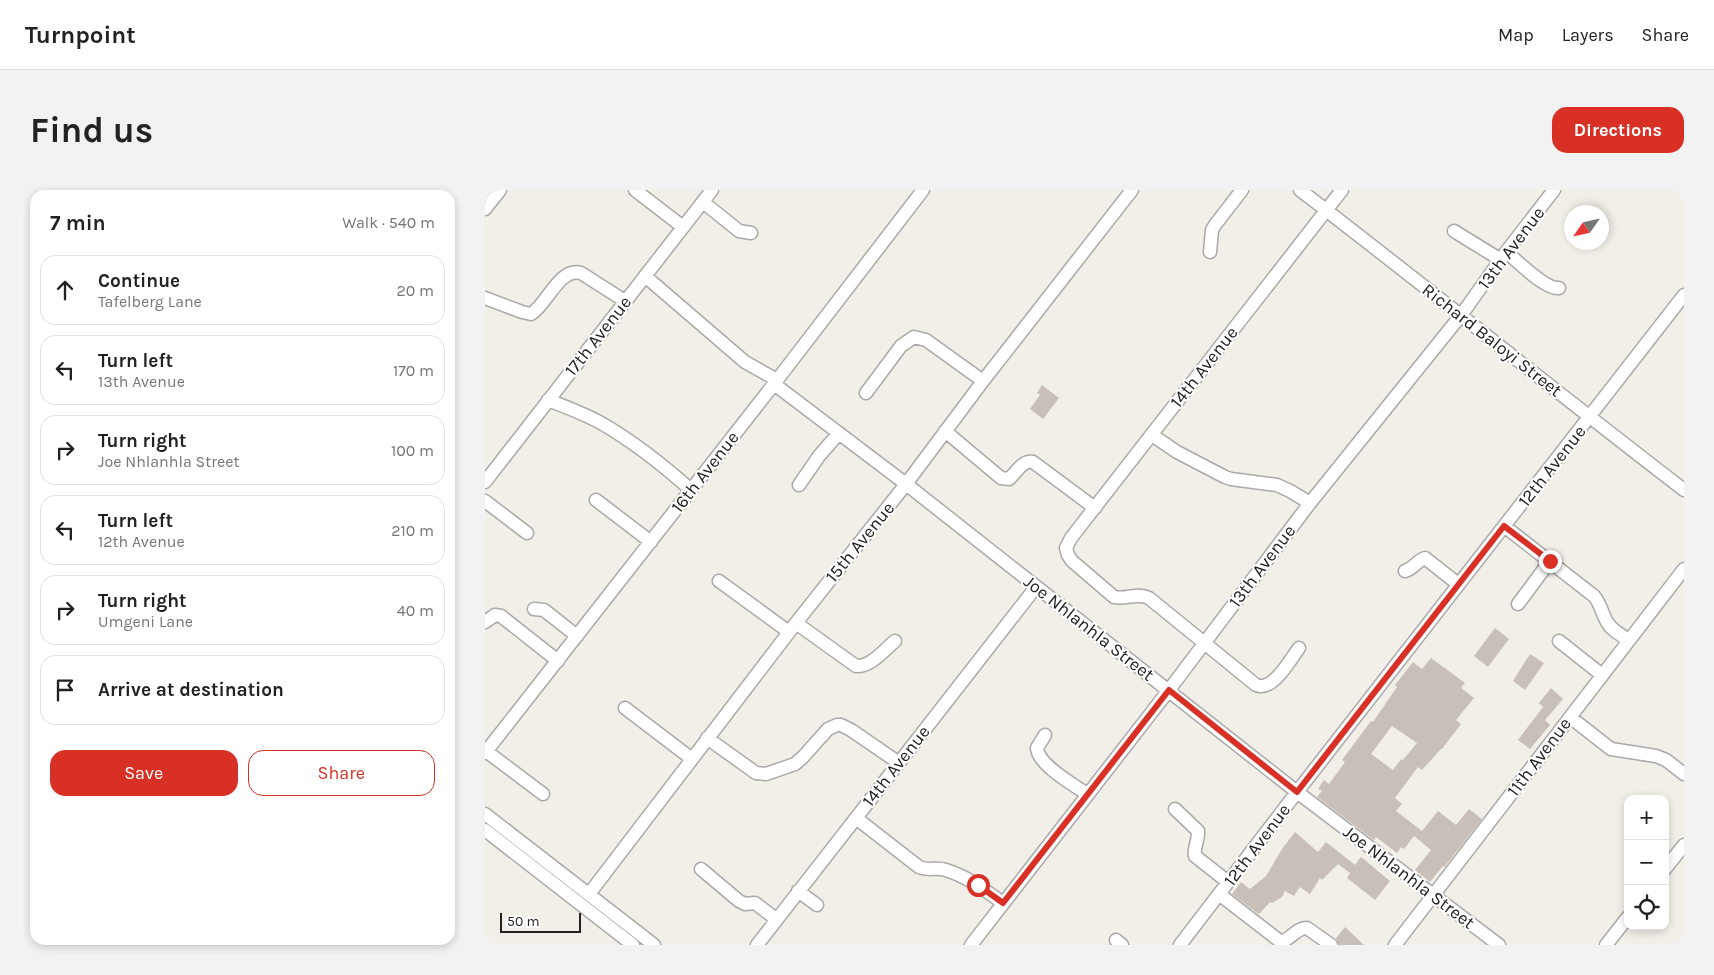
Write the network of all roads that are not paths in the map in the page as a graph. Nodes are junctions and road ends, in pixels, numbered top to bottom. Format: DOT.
graph roads {
  1 [pos="500,190"];
  2 [pos="635,190"];
  3 [pos="712,190"];
  4 [pos="923,190"];
  5 [pos="1132,190"];
  6 [pos="1242,190"];
  7 [pos="1300,190"];
  8 [pos="1341,190"];
  9 [pos="1554,190"];
  10 [pos="703,202"];
  11 [pos="485,209"];
  12 [pos="1326,210"];
  13 [pos="683,227"];
  14 [pos="1454,231"];
  15 [pos="751,233"];
  16 [pos="1210,252"];
  17 [pos="1504,256"];
  18 [pos="645,276"];
  19 [pos="1559,288"];
  20 [pos="1684,295"];
  21 [pos="485,298"];
  22 [pos="625,302"];
  23 [pos="1462,314"];
  24 [pos="983,381"];
  25 [pos="776,382"];
  26 [pos="866,393"];
  27 [pos="548,400"];
  28 [pos="1590,417"];
  29 [pos="945,431"];
  30 [pos="839,433"];
  31 [pos="1152,435"];
  32 [pos="485,482"];
  33 [pos="906,484"];
  34 [pos="799,485"];
  35 [pos="691,490"];
  36 [pos="1684,490"];
  37 [pos="595,500"];
  38 [pos="485,501"];
  39 [pos="1310,503"];
  40 [pos="1095,508"];
  41 [pos="1504,526"];
  42 [pos="527,533"];
  43 [pos="651,542"];
  44 [pos="1550,561"];
  45 [pos="1684,569"];
  46 [pos="1405,571"];
  47 [pos="719,581"];
  48 [pos="1458,584"];
  49 [pos="1036,587"];
  50 [pos="1518,604"];
  51 [pos="534,608"];
  52 [pos="485,622"];
  53 [pos="792,627"];
  54 [pos="577,636"];
  55 [pos="1629,640"];
  56 [pos="895,641"];
  57 [pos="1559,641"];
  58 [pos="1203,642"];
  59 [pos="1299,648"];
  60 [pos="558,661"];
  61 [pos="1602,675"];
  62 [pos="1169,690"];
  63 [pos="625,708"];
  64 [pos="1570,717"];
  65 [pos="1045,735"];
  66 [pos="707,738"];
  67 [pos="486,752"];
  68 [pos="692,759"];
  69 [pos="899,763"];
  70 [pos="1684,774"];
  71 [pos="1297,792"];
  72 [pos="543,794"];
  73 [pos="1087,794"];
  74 [pos="1175,809"];
  75 [pos="485,814"];
  76 [pos="855,818"];
  77 [pos="485,830"];
  78 [pos="1684,845"];
  79 [pos="1669,864"];
  80 [pos="701,869"];
  81 [pos="1228,882"];
  82 [pos="798,891"];
  83 [pos="589,894"];
  84 [pos="1219,894"];
  85 [pos="1433,896"];
  86 [pos="1003,903"];
  87 [pos="817,905"];
  88 [pos="776,919"];
  89 [pos="1624,922"];
  90 [pos="633,945"];
  91 [pos="654,945"];
  92 [pos="757,945"];
  93 [pos="971,945"];
  94 [pos="1180,945"];
  95 [pos="1331,945"];
  96 [pos="1395,945"];
  97 [pos="1499,945"];
  98 [pos="1606,945"];
  1 -- 11 [label="street"];
  2 -- 13 [label="street"];
  3 -- 10 [label="street, 17th Avenue"];
  4 -- 25 [label="street, 16th Avenue"];
  5 -- 24 [label="street, 15th Avenue"];
  6 -- 16 [label="street"];
  7 -- 12 [label="street, Richard Baloyi Street"];
  8 -- 12 [label="street, 14th Avenue"];
  9 -- 17 [label="street, 13th Avenue"];
  10 -- 13 [label="street, 17th Avenue"];
  10 -- 15 [label="street"];
  12 -- 23 [label="street, Richard Baloyi Street"];
  12 -- 31 [label="street, 14th Avenue"];
  13 -- 18 [label="street, 17th Avenue"];
  14 -- 17 [label="street"];
  17 -- 19 [label="street"];
  17 -- 23 [label="street, 13th Avenue"];
  18 -- 22 [label="street, 17th Avenue"];
  18 -- 25 [label="street, Joe Nhlanhla Street"];
  20 -- 28 [label="street, 12th Avenue"];
  21 -- 22 [label="street"];
  22 -- 27 [label="street, 17th Avenue"];
  23 -- 28 [label="street, Richard Baloyi Street"];
  23 -- 39 [label="street, 13th Avenue"];
  24 -- 26 [label="street"];
  24 -- 29 [label="street, 15th Avenue"];
  25 -- 30 [label="street, Joe Nhlanhla Street"];
  25 -- 35 [label="street, 16th Avenue"];
  27 -- 32 [label="street, 17th Avenue"];
  27 -- 35 [label="street"];
  28 -- 36 [label="street, Richard Baloyi Street"];
  28 -- 41 [label="street, 12th Avenue"];
  29 -- 33 [label="street, 15th Avenue"];
  29 -- 40 [label="street"];
  30 -- 33 [label="street, Joe Nhlanhla Street"];
  30 -- 34 [label="street"];
  31 -- 39 [label="street"];
  31 -- 40 [label="street, 14th Avenue"];
  33 -- 49 [label="street, Joe Nhlanhla Street"];
  33 -- 53 [label="street, 15th Avenue"];
  35 -- 43 [label="street, 16th Avenue"];
  37 -- 43 [label="street"];
  38 -- 42 [label="street"];
  39 -- 58 [label="street, 13th Avenue"];
  40 -- 58 [label="street, 14th Avenue"];
  41 -- 44 [label="street"];
  41 -- 48 [label="street, 12th Avenue"];
  43 -- 54 [label="street, 16th Avenue"];
  44 -- 50 [label="street"];
  44 -- 55 [label="street"];
  45 -- 55 [label="street, 11th Avenue"];
  46 -- 48 [label="street"];
  47 -- 53 [label="street"];
  48 -- 71 [label="street, 12th Avenue"];
  49 -- 62 [label="street, Joe Nhlanhla Street"];
  49 -- 69 [label="street, 14th Avenue"];
  51 -- 54 [label="street"];
  52 -- 60 [label="street"];
  53 -- 56 [label="street"];
  53 -- 66 [label="street, 15th Avenue"];
  54 -- 60 [label="street, 16th Avenue"];
  55 -- 61 [label="street, 11th Avenue"];
  57 -- 61 [label="street"];
  58 -- 59 [label="street"];
  58 -- 62 [label="street, 13th Avenue"];
  60 -- 67 [label="street, 16th Avenue"];
  61 -- 64 [label="street, 11th Avenue"];
  62 -- 71 [label="street, Joe Nhlanhla Street"];
  62 -- 73 [label="street, 13th Avenue"];
  63 -- 68 [label="street"];
  64 -- 70 [label="street"];
  64 -- 85 [label="street, 11th Avenue"];
  65 -- 73 [label="street"];
  66 -- 68 [label="street, 15th Avenue"];
  66 -- 69 [label="street"];
  67 -- 72 [label="street"];
  68 -- 83 [label="street, 15th Avenue"];
  69 -- 76 [label="street, 14th Avenue"];
  71 -- 81 [label="street, 12th Avenue"];
  71 -- 85 [label="street, Joe Nhlanhla Street"];
  73 -- 86 [label="street, 13th Avenue"];
  74 -- 81 [label="street"];
  75 -- 83 [label="street"];
  76 -- 82 [label="street, 14th Avenue"];
  76 -- 86 [label="street"];
  77 -- 90 [label="street"];
  78 -- 79 [label="street"];
  80 -- 88 [label="street"];
  81 -- 84 [label="street, 12th Avenue"];
  82 -- 87 [label="street"];
  82 -- 88 [label="street, 14th Avenue"];
  83 -- 91 [label="street"];
  84 -- 94 [label="street, 12th Avenue"];
  84 -- 95 [label="street"];
  85 -- 96 [label="street, 11th Avenue"];
  85 -- 97 [label="street, Joe Nhlanhla Street"];
  86 -- 93 [label="street, 13th Avenue"];
  88 -- 92 [label="street, 14th Avenue"];
  89 -- 98 [label="street"];
}
